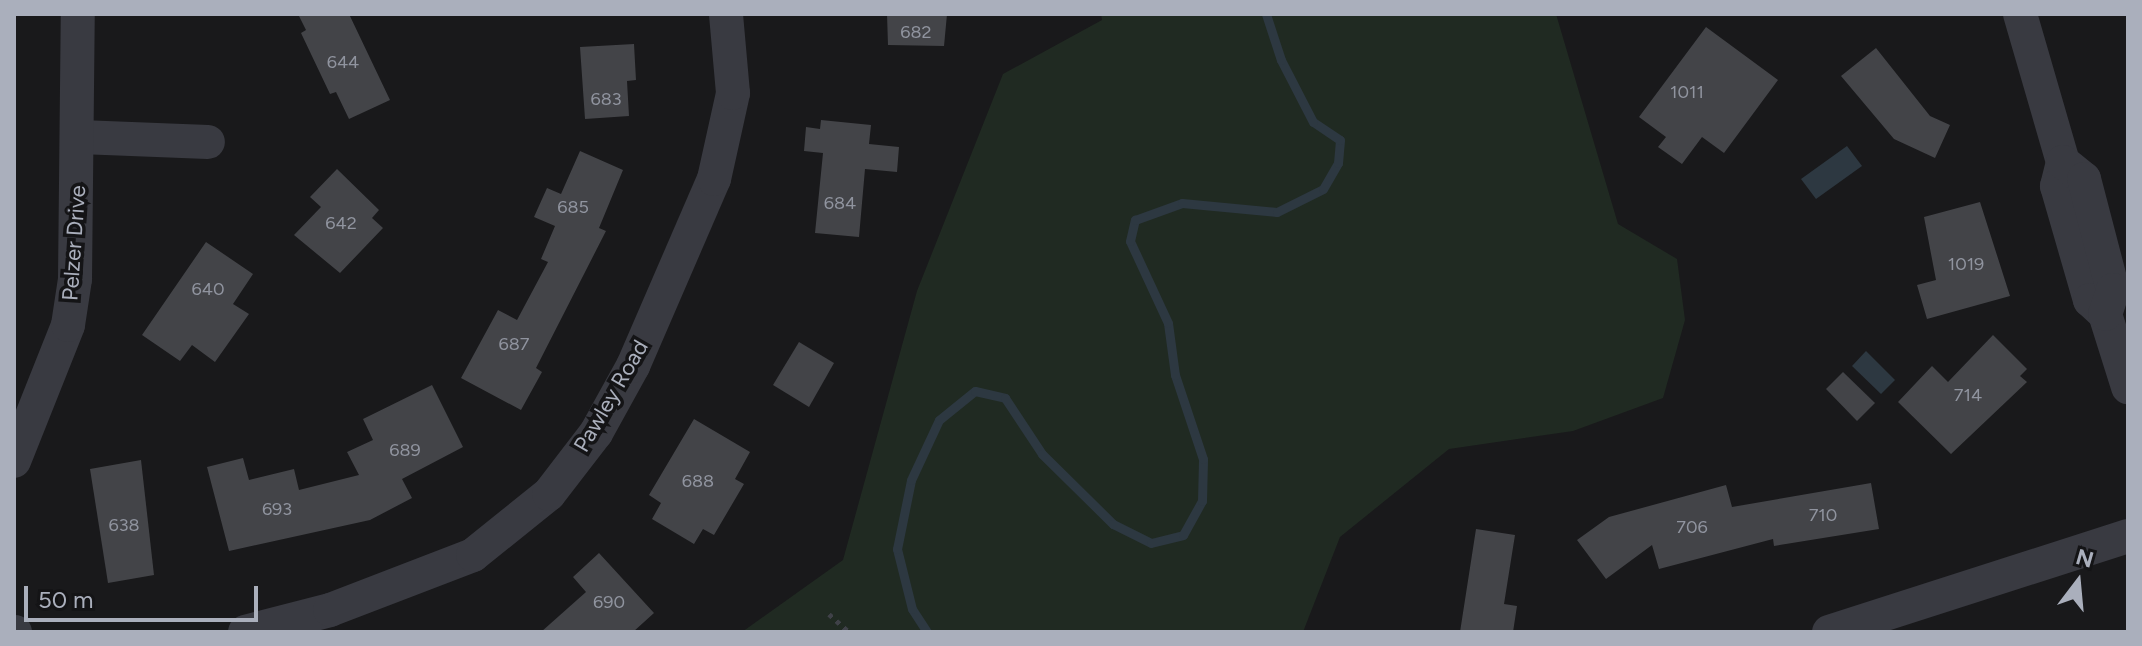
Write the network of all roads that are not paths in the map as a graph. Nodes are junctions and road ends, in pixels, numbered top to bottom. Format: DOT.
graph roads {
  1 [pos="78,14"];
  2 [pos="726,14"];
  3 [pos="2020,14"];
  4 [pos="80,137"];
  5 [pos="208,142"];
  6 [pos="2128,387"];
  7 [pos="14,461"];
  8 [pos="2128,536"];
  9 [pos="333,621"];
  10 [pos="245,632"];
  11 [pos="1829,632"];
  1 -- 4 [label="street, Pelzer Drive"];
  2 -- 9 [label="street, Pawley Road"];
  3 -- 6 [label="street"];
  4 -- 5 [label="street"];
  4 -- 7 [label="street, Pelzer Drive"];
  8 -- 11 [label="street"];
  9 -- 10 [label="street, Pawley Road"];
}
